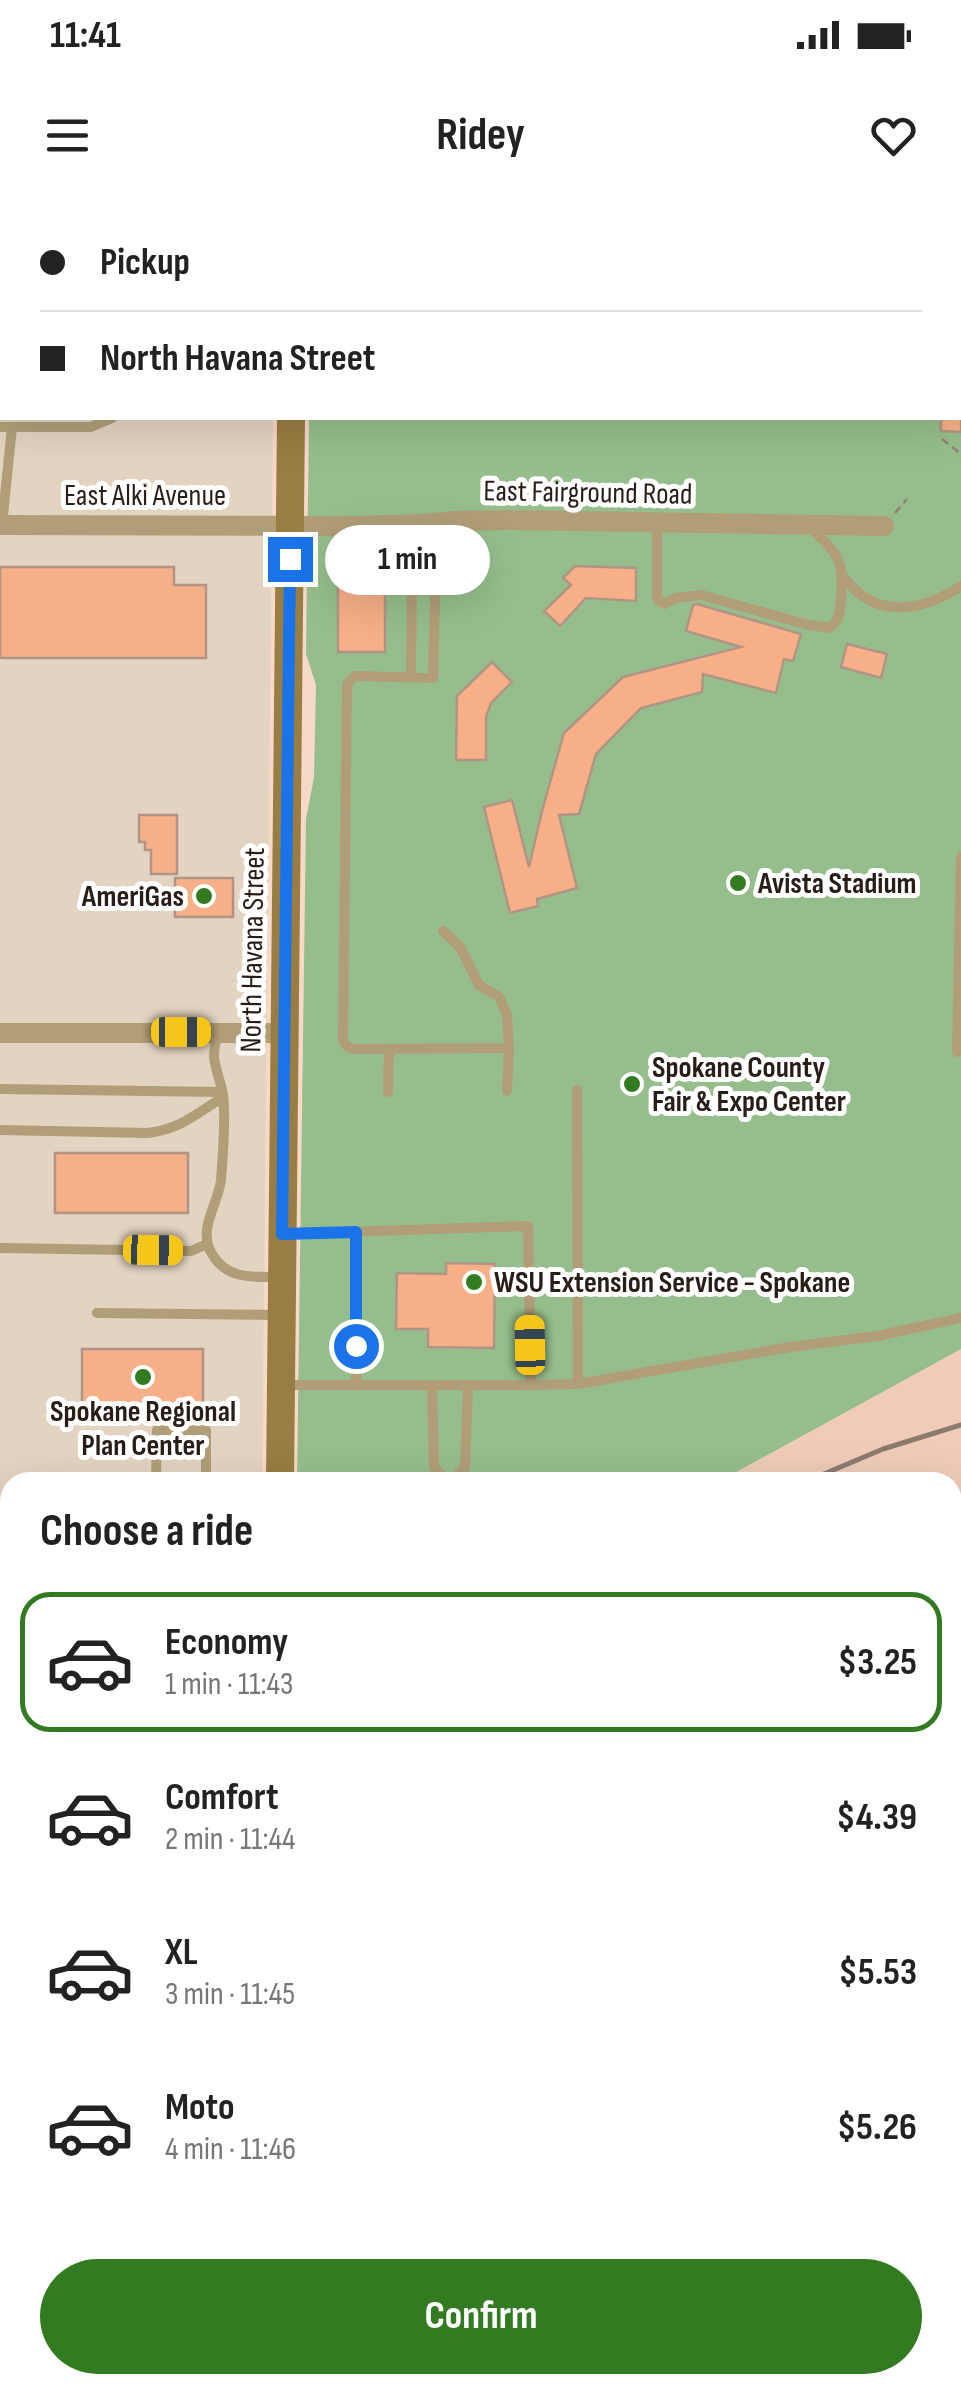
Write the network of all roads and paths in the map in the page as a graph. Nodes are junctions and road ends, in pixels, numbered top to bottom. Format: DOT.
graph roads {
  1 [pos="107,420"];
  2 [pos="291,420"];
  3 [pos="6,427"];
  4 [pos="942,439"];
  5 [pos="961,454"];
  6 [pos="657,523"];
  7 [pos="807,524"];
  8 [pos="1,525"];
  9 [pos="290,525"];
  10 [pos="884,526"];
  11 [pos="424,532"];
  12 [pos="844,576"];
  13 [pos="961,586"];
  14 [pos="411,677"];
  15 [pos="961,857"];
  16 [pos="443,931"];
  17 [pos="217,1032"];
  18 [pos="284,1032"];
  19 [pos="0,1033"];
  20 [pos="509,1048"];
  21 [pos="389,1049"];
  22 [pos="957,1052"];
  23 [pos="0,1090"];
  24 [pos="576,1090"];
  25 [pos="507,1091"];
  26 [pos="388,1092"];
  27 [pos="222,1094"];
  28 [pos="0,1130"];
  29 [pos="356,1232"];
  30 [pos="282,1234"];
  31 [pos="207,1244"];
  32 [pos="0,1248"];
  33 [pos="282,1276"];
  34 [pos="97,1313"];
  35 [pos="282,1315"];
  36 [pos="961,1318"];
  37 [pos="280,1384"];
  38 [pos="356,1384"];
  39 [pos="578,1384"];
  40 [pos="432,1385"];
  41 [pos="468,1385"];
  42 [pos="531,1385"];
  43 [pos="156,1472"];
  44 [pos="206,1472"];
  45 [pos="280,1472"];
  46 [pos="440,1472"];
  47 [pos="460,1472"];
  1 -- 3 [label="lane"];
  2 -- 9 [label="street, North Havana Street"];
  3 -- 8 [label="lane"];
  4 -- 5 [label="path"];
  6 -- 7 [label="street, East Fairground Road"];
  6 -- 11 [label="street, East Fairground Road"];
  6 -- 12 [label="lane"];
  7 -- 10 [label="street, East Fairground Road"];
  7 -- 12 [label="lane"];
  8 -- 9 [label="street, East Alki Avenue"];
  9 -- 11 [label="street, East Fairground Road"];
  9 -- 18 [label="street, North Havana Street"];
  11 -- 14 [label="lane"];
  11 -- 14 [label="lane"];
  12 -- 13 [label="lane"];
  14 -- 21 [label="lane"];
  15 -- 22 [label="lane"];
  16 -- 20 [label="lane"];
  17 -- 18 [label="street"];
  17 -- 19 [label="street"];
  17 -- 27 [label="lane"];
  18 -- 30 [label="street, North Havana Street"];
  20 -- 21 [label="lane"];
  20 -- 25 [label="lane"];
  21 -- 26 [label="lane"];
  23 -- 27 [label="lane"];
  24 -- 39 [label="lane"];
  27 -- 28 [label="lane"];
  27 -- 31 [label="lane"];
  29 -- 30 [label="lane"];
  29 -- 38 [label="lane"];
  29 -- 42 [label="lane"];
  30 -- 33 [label="street, North Havana Street"];
  31 -- 32 [label="lane"];
  31 -- 33 [label="lane"];
  33 -- 35 [label="street, North Havana Street"];
  34 -- 35 [label="lane"];
  35 -- 37 [label="street, North Havana Street"];
  36 -- 39 [label="lane"];
  37 -- 38 [label="lane"];
  37 -- 45 [label="street, North Havana Street"];
  38 -- 40 [label="lane"];
  39 -- 42 [label="lane"];
  40 -- 41 [label="lane"];
  40 -- 46 [label="lane"];
  41 -- 42 [label="lane"];
  41 -- 47 [label="lane"];
  43 -- 44 [label="lane"];
}
